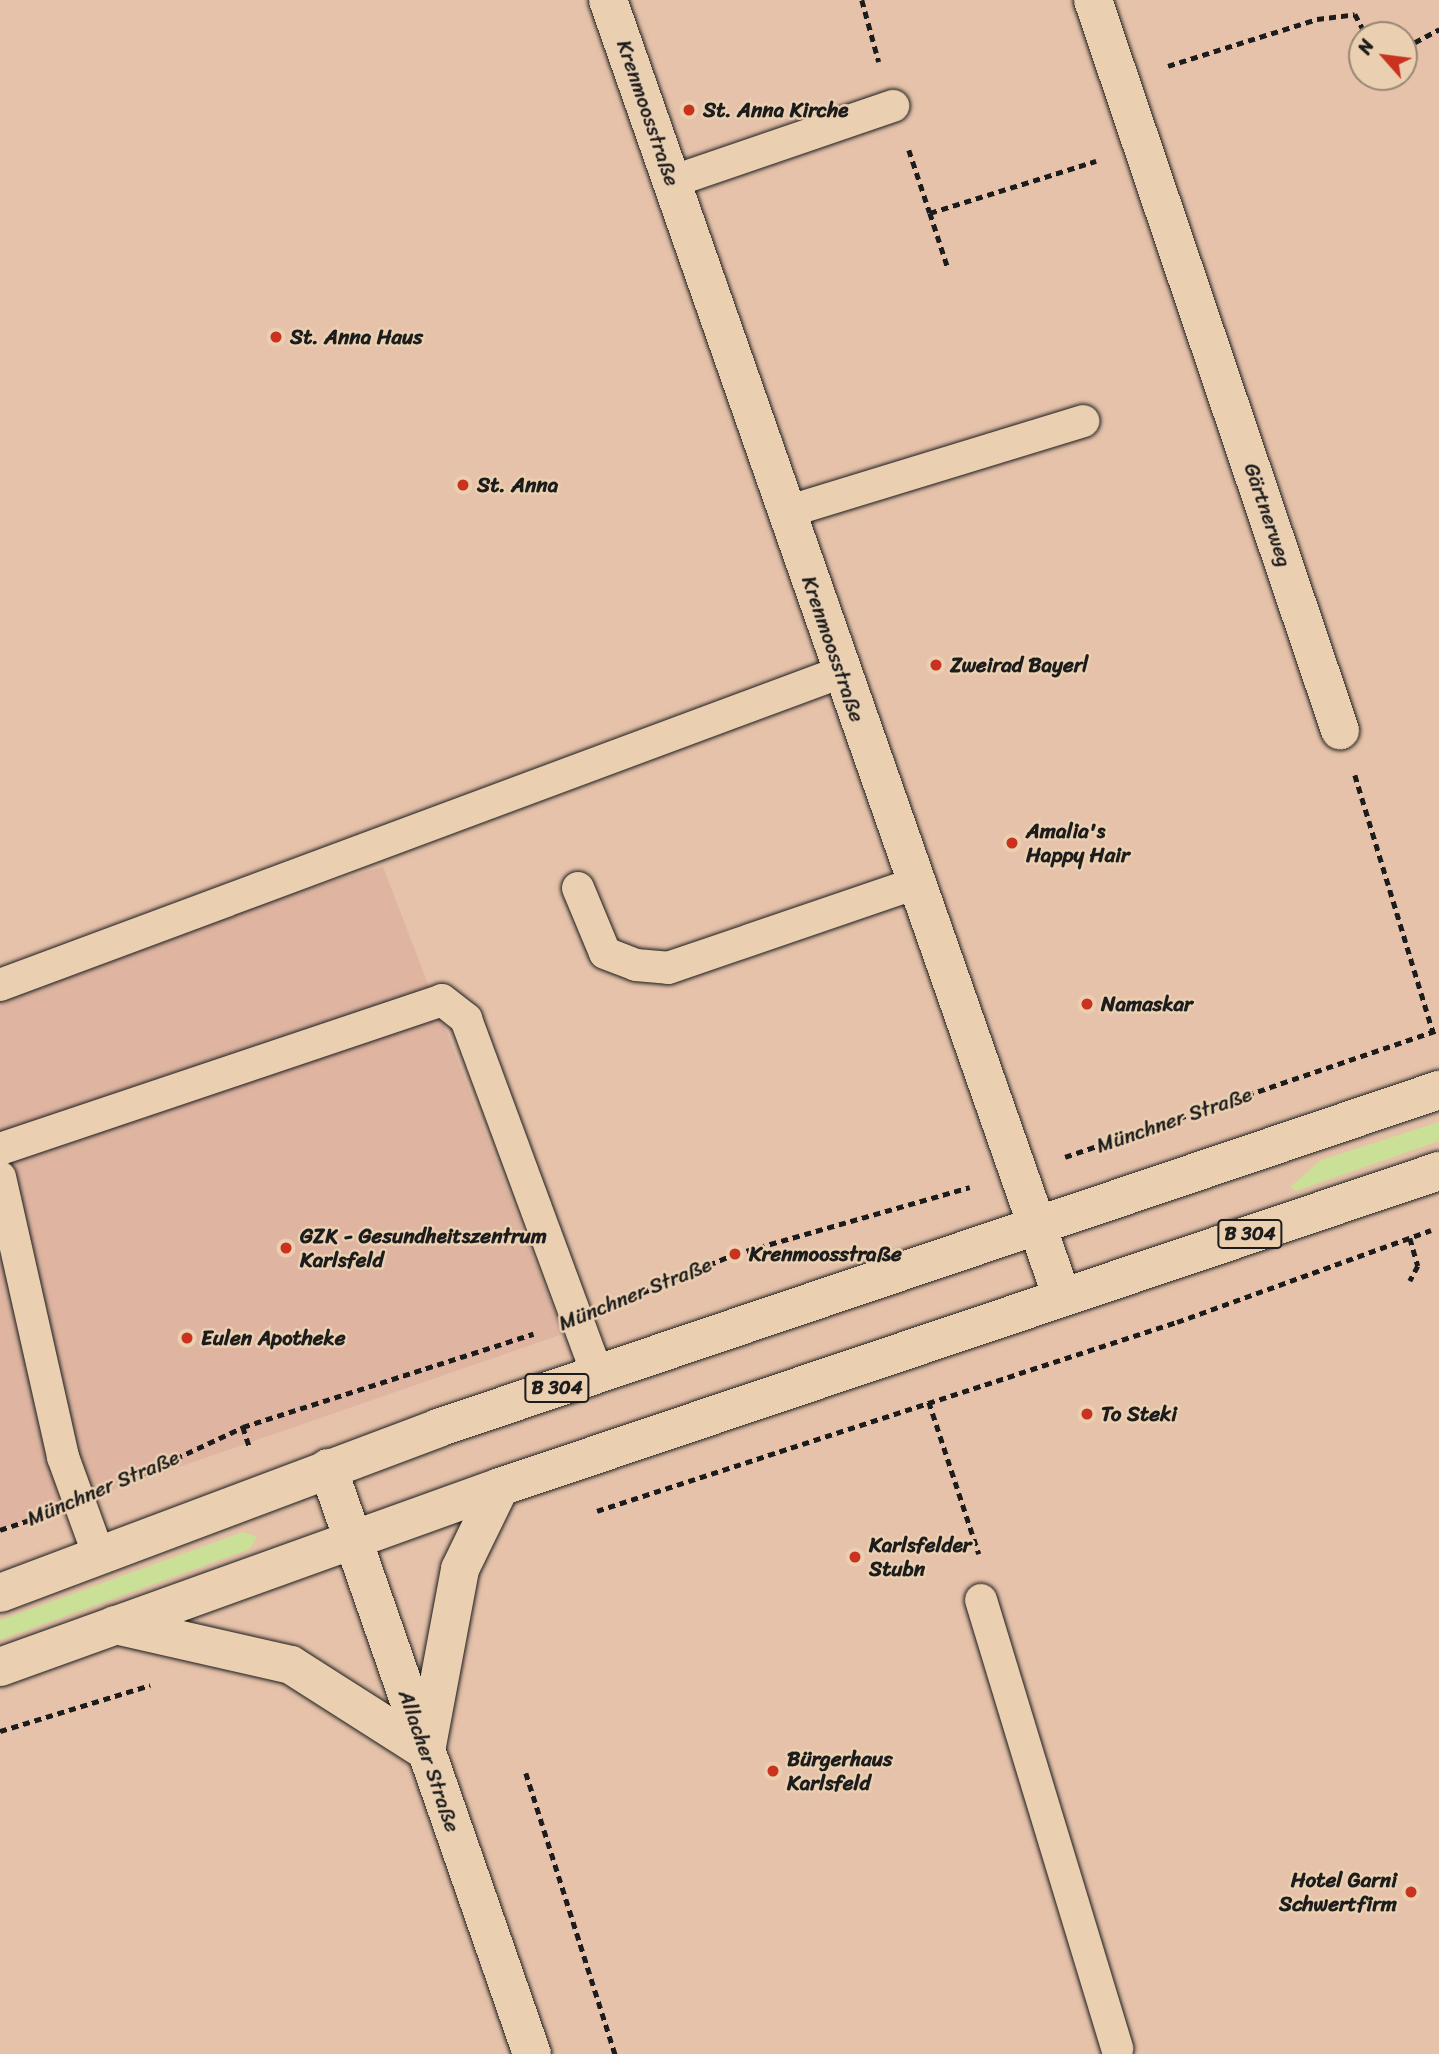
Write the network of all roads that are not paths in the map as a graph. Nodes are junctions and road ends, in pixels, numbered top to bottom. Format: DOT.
graph roads {
  1 [pos="608,0"];
  2 [pos="1093,0"];
  3 [pos="893,106"];
  4 [pos="671,181"];
  5 [pos="1083,421"];
  6 [pos="786,512"];
  7 [pos="841,672"];
  8 [pos="1340,730"];
  9 [pos="914,884"];
  10 [pos="578,888"];
  11 [pos="0,985"];
  12 [pos="1439,1090"];
  13 [pos="0,1149"];
  14 [pos="1439,1171"];
  15 [pos="0,1177"];
  16 [pos="1036,1228"];
  17 [pos="1062,1297"];
  18 [pos="597,1374"];
  19 [pos="328,1468"];
  20 [pos="500,1487"];
  21 [pos="351,1540"];
  22 [pos="99,1556"];
  23 [pos="0,1593"];
  24 [pos="981,1600"];
  25 [pos="115,1625"];
  26 [pos="0,1667"];
  27 [pos="426,1751"];
  28 [pos="1117,2049"];
  29 [pos="532,2054"];
  1 -- 4 [label="main road, Krenmoosstraße"];
  2 -- 8 [label="main road, Gärtnerweg"];
  3 -- 4 [label="lane"];
  4 -- 6 [label="main road, Krenmoosstraße"];
  5 -- 6 [label="lane"];
  6 -- 7 [label="main road, Krenmoosstraße"];
  7 -- 9 [label="main road, Krenmoosstraße"];
  7 -- 11 [label="lane"];
  9 -- 10 [label="lane"];
  9 -- 16 [label="main road, Krenmoosstraße"];
  12 -- 16 [label="main road, B 304"];
  13 -- 18 [label="lane"];
  14 -- 17 [label="main road, B 304"];
  15 -- 22 [label="lane"];
  16 -- 17 [label="main road, Krenmoosstraße"];
  16 -- 18 [label="main road, B 304"];
  17 -- 20 [label="main road, B 304"];
  18 -- 19 [label="main road, B 304"];
  19 -- 21 [label="main road, Allacher Straße"];
  19 -- 22 [label="main road, B 304"];
  20 -- 21 [label="main road, B 304"];
  20 -- 27 [label="main road"];
  21 -- 25 [label="main road, B 304"];
  21 -- 27 [label="main road, Allacher Straße"];
  22 -- 23 [label="main road, B 304"];
  24 -- 28 [label="lane"];
  25 -- 26 [label="main road, B 304"];
  25 -- 27 [label="main road"];
  27 -- 29 [label="main road, Allacher Straße"];
}
